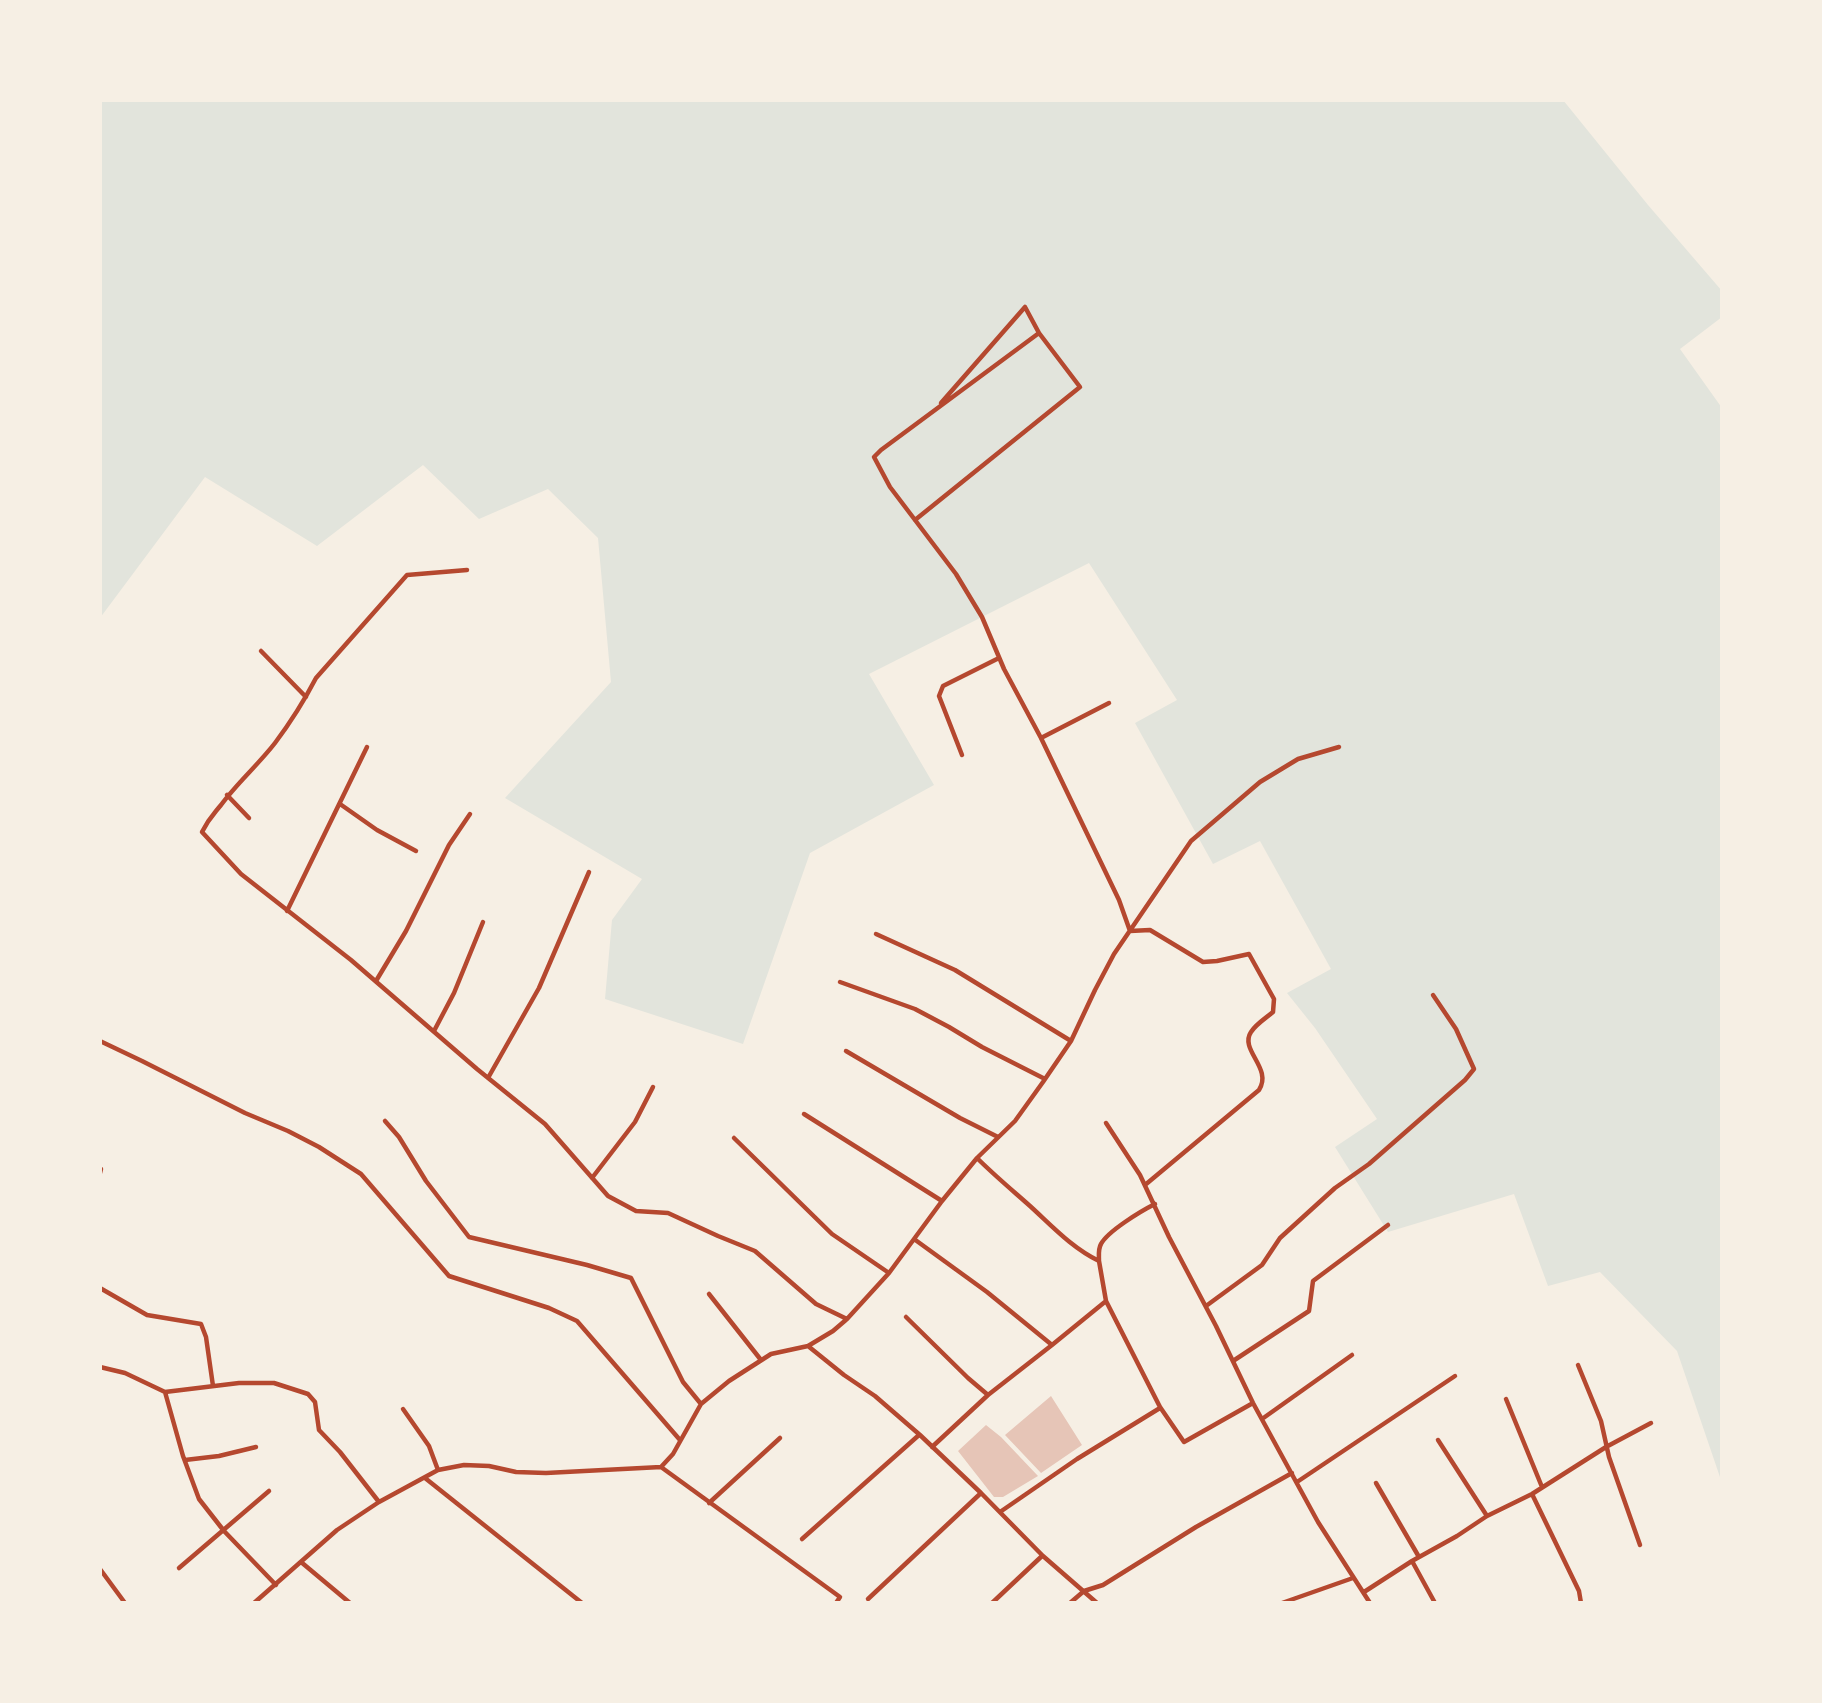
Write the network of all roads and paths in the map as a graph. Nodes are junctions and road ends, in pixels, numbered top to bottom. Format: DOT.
graph roads {
  1 [pos="1039,333"];
  2 [pos="935,410"];
  3 [pos="915,520"];
  4 [pos="467,570"];
  5 [pos="261,650"];
  6 [pos="999,658"];
  7 [pos="306,697"];
  8 [pos="1109,703"];
  9 [pos="1041,738"];
  10 [pos="367,747"];
  11 [pos="1339,747"];
  12 [pos="962,755"];
  13 [pos="227,795"];
  14 [pos="340,804"];
  15 [pos="470,814"];
  16 [pos="249,818"];
  17 [pos="416,850"];
  18 [pos="589,872"];
  19 [pos="287,911"];
  20 [pos="483,922"];
  21 [pos="1130,931"];
  22 [pos="876,934"];
  23 [pos="376,981"];
  24 [pos="840,982"];
  25 [pos="1433,995"];
  26 [pos="434,1031"];
  27 [pos="100,1041"];
  28 [pos="1071,1041"];
  29 [pos="846,1051"];
  30 [pos="488,1078"];
  31 [pos="1045,1079"];
  32 [pos="653,1087"];
  33 [pos="804,1114"];
  34 [pos="385,1121"];
  35 [pos="1106,1123"];
  36 [pos="998,1137"];
  37 [pos="734,1138"];
  38 [pos="977,1158"];
  39 [pos="592,1178"];
  40 [pos="1145,1185"];
  41 [pos="942,1201"];
  42 [pos="1155,1204"];
  43 [pos="1388,1225"];
  44 [pos="914,1239"];
  45 [pos="1099,1261"];
  46 [pos="889,1273"];
  47 [pos="100,1288"];
  48 [pos="709,1294"];
  49 [pos="1106,1301"];
  50 [pos="1206,1306"];
  51 [pos="906,1317"];
  52 [pos="847,1319"];
  53 [pos="1052,1345"];
  54 [pos="808,1346"];
  55 [pos="1352,1355"];
  56 [pos="761,1360"];
  57 [pos="1233,1361"];
  58 [pos="1578,1365"];
  59 [pos="100,1367"];
  60 [pos="1455,1376"];
  61 [pos="213,1386"];
  62 [pos="165,1392"];
  63 [pos="989,1395"];
  64 [pos="1506,1399"];
  65 [pos="1253,1403"];
  66 [pos="701,1404"];
  67 [pos="1160,1408"];
  68 [pos="403,1409"];
  69 [pos="1262,1419"];
  70 [pos="1651,1423"];
  71 [pos="920,1435"];
  72 [pos="780,1438"];
  73 [pos="680,1440"];
  74 [pos="1438,1440"];
  75 [pos="256,1447"];
  76 [pos="932,1447"];
  77 [pos="1606,1447"];
  78 [pos="185,1460"];
  79 [pos="662,1467"];
  80 [pos="438,1470"];
  81 [pos="1292,1473"];
  82 [pos="425,1478"];
  83 [pos="1297,1482"];
  84 [pos="1376,1483"];
  85 [pos="1542,1487"];
  86 [pos="269,1491"];
  87 [pos="981,1493"];
  88 [pos="1532,1493"];
  89 [pos="379,1502"];
  90 [pos="709,1503"];
  91 [pos="1000,1512"];
  92 [pos="1487,1516"];
  93 [pos="224,1531"];
  94 [pos="802,1539"];
  95 [pos="1640,1545"];
  96 [pos="1043,1556"];
  97 [pos="1419,1557"];
  98 [pos="1412,1561"];
  99 [pos="301,1562"];
  100 [pos="179,1568"];
  101 [pos="100,1569"];
  102 [pos="1354,1578"];
  103 [pos="276,1585"];
  104 [pos="1084,1591"];
  105 [pos="1364,1592"];
  106 [pos="840,1597"];
  107 [pos="869,1599"];
  108 [pos="125,1603"];
  109 [pos="254,1603"];
  110 [pos="350,1603"];
  111 [pos="582,1603"];
  112 [pos="836,1603"];
  113 [pos="846,1603"];
  114 [pos="992,1603"];
  115 [pos="1070,1603"];
  116 [pos="1097,1603"];
  117 [pos="1282,1603"];
  118 [pos="1370,1603"];
  119 [pos="1435,1603"];
  120 [pos="1581,1603"];
  1 -- 2 [label="street"];
  1 -- 2 [label="street"];
  1 -- 3 [label="street"];
  2 -- 3 [label="street"];
  3 -- 6 [label="street"];
  4 -- 7 [label="street"];
  5 -- 7 [label="street"];
  6 -- 9 [label="street"];
  6 -- 12 [label="street"];
  7 -- 13 [label="street"];
  8 -- 9 [label="street"];
  9 -- 21 [label="street"];
  10 -- 14 [label="street"];
  11 -- 21 [label="street"];
  13 -- 16 [label="street"];
  13 -- 19 [label="street"];
  14 -- 17 [label="street"];
  14 -- 19 [label="street"];
  15 -- 23 [label="street"];
  18 -- 30 [label="street"];
  19 -- 23 [label="street"];
  20 -- 26 [label="street"];
  21 -- 28 [label="street"];
  21 -- 40 [label="street"];
  22 -- 28 [label="street"];
  23 -- 26 [label="street"];
  24 -- 31 [label="street"];
  25 -- 50 [label="street"];
  26 -- 30 [label="street"];
  27 -- 73 [label="street"];
  28 -- 31 [label="street"];
  29 -- 36 [label="street"];
  30 -- 39 [label="street"];
  31 -- 36 [label="street"];
  32 -- 39 [label="street"];
  33 -- 41 [label="street"];
  34 -- 66 [label="street"];
  35 -- 40 [label="street"];
  36 -- 38 [label="street"];
  37 -- 46 [label="street"];
  38 -- 41 [label="street"];
  38 -- 45 [label="street"];
  39 -- 52 [label="street"];
  40 -- 42 [label="street"];
  41 -- 44 [label="street"];
  42 -- 45 [label="street"];
  42 -- 50 [label="street"];
  43 -- 57 [label="street"];
  44 -- 46 [label="street"];
  44 -- 53 [label="street"];
  45 -- 49 [label="street"];
  46 -- 52 [label="street"];
  47 -- 61 [label="street"];
  48 -- 56 [label="street"];
  49 -- 53 [label="street"];
  49 -- 67 [label="street"];
  50 -- 57 [label="street"];
  51 -- 63 [label="street"];
  52 -- 54 [label="street"];
  53 -- 63 [label="street"];
  54 -- 56 [label="street"];
  54 -- 71 [label="street"];
  55 -- 69 [label="street"];
  56 -- 66 [label="street"];
  57 -- 65 [label="street"];
  58 -- 77 [label="street"];
  59 -- 62 [label="street"];
  60 -- 83 [label="street"];
  61 -- 62 [label="street"];
  61 -- 89 [label="street"];
  62 -- 78 [label="street"];
  63 -- 76 [label="street"];
  64 -- 85 [label="street"];
  65 -- 67 [label="street"];
  65 -- 69 [label="street"];
  66 -- 73 [label="street"];
  67 -- 91 [label="street"];
  68 -- 80 [label="street"];
  69 -- 81 [label="street"];
  70 -- 77 [label="street"];
  71 -- 76 [label="street"];
  71 -- 94 [label="street"];
  72 -- 90 [label="street"];
  73 -- 79 [label="street"];
  74 -- 92 [label="street"];
  75 -- 78 [label="street"];
  76 -- 87 [label="street"];
  77 -- 85 [label="street"];
  77 -- 95 [label="street"];
  78 -- 93 [label="street"];
  79 -- 80 [label="street"];
  79 -- 90 [label="street"];
  80 -- 82 [label="street"];
  81 -- 83 [label="street"];
  81 -- 104 [label="street"];
  82 -- 89 [label="street"];
  82 -- 111 [label="street"];
  83 -- 102 [label="street"];
  84 -- 97 [label="street"];
  85 -- 88 [label="street"];
  86 -- 93 [label="street"];
  87 -- 91 [label="street"];
  87 -- 107 [label="street"];
  88 -- 92 [label="street"];
  88 -- 120 [label="street"];
  89 -- 99 [label="street"];
  90 -- 106 [label="street"];
  91 -- 96 [label="street"];
  92 -- 97 [label="street"];
  93 -- 100 [label="street"];
  93 -- 103 [label="street"];
  96 -- 104 [label="street"];
  96 -- 114 [label="street"];
  97 -- 98 [label="street"];
  98 -- 105 [label="street"];
  98 -- 119 [label="street"];
  99 -- 103 [label="street"];
  99 -- 110 [label="street"];
  101 -- 108 [label="street"];
  102 -- 105 [label="street"];
  102 -- 117 [label="street"];
  103 -- 109 [label="street"];
  104 -- 115 [label="street"];
  104 -- 116 [label="street"];
  105 -- 118 [label="street"];
  106 -- 112 [label="street"];
  106 -- 113 [label="street"];
}
